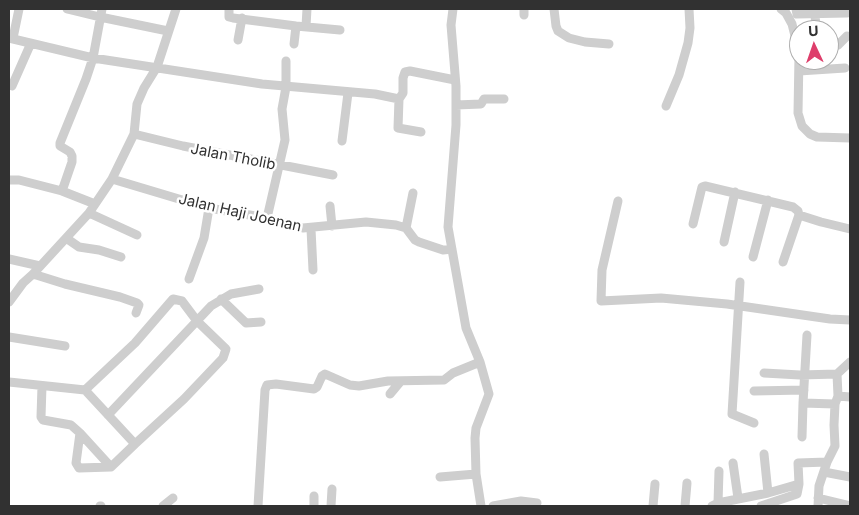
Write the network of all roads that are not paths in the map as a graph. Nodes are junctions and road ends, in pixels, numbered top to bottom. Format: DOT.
graph roads {
  1 [pos="19,9"];
  2 [pos="67,9"];
  3 [pos="176,9"];
  4 [pos="229,9"];
  5 [pos="307,9"];
  6 [pos="453,9"];
  7 [pos="554,9"];
  8 [pos="689,9"];
  9 [pos="796,9"];
  10 [pos="847,9"];
  11 [pos="101,13"];
  12 [pos="815,13"];
  13 [pos="242,18"];
  14 [pos="815,20"];
  15 [pos="296,26"];
  16 [pos="306,26"];
  17 [pos="340,30"];
  18 [pos="168,31"];
  19 [pos="847,36"];
  20 [pos="11,38"];
  21 [pos="238,40"];
  22 [pos="30,43"];
  23 [pos="294,44"];
  24 [pos="609,44"];
  25 [pos="839,44"];
  26 [pos="93,58"];
  27 [pos="286,60"];
  28 [pos="157,67"];
  29 [pos="839,68"];
  30 [pos="845,68"];
  31 [pos="799,70"];
  32 [pos="455,80"];
  33 [pos="12,86"];
  34 [pos="286,87"];
  35 [pos="348,93"];
  36 [pos="399,99"];
  37 [pos="504,99"];
  38 [pos="456,105"];
  39 [pos="666,106"];
  40 [pos="421,132"];
  41 [pos="134,134"];
  42 [pos="850,138"];
  43 [pos="342,141"];
  44 [pos="280,166"];
  45 [pos="333,175"];
  46 [pos="112,179"];
  47 [pos="9,180"];
  48 [pos="62,191"];
  49 [pos="735,192"];
  50 [pos="414,193"];
  51 [pos="768,200"];
  52 [pos="618,201"];
  53 [pos="95,204"];
  54 [pos="330,206"];
  55 [pos="209,208"];
  56 [pos="89,213"];
  57 [pos="799,215"];
  58 [pos="267,218"];
  59 [pos="693,224"];
  60 [pos="332,226"];
  61 [pos="406,228"];
  62 [pos="311,229"];
  63 [pos="850,229"];
  64 [pos="137,235"];
  65 [pos="66,238"];
  66 [pos="724,242"];
  67 [pos="452,249"];
  68 [pos="121,257"];
  69 [pos="753,257"];
  70 [pos="9,259"];
  71 [pos="783,262"];
  72 [pos="40,266"];
  73 [pos="313,270"];
  74 [pos="33,274"];
  75 [pos="189,279"];
  76 [pos="740,282"];
  77 [pos="259,289"];
  78 [pos="222,299"];
  79 [pos="9,302"];
  80 [pos="739,306"];
  81 [pos="136,313"];
  82 [pos="850,320"];
  83 [pos="198,321"];
  84 [pos="261,322"];
  85 [pos="806,336"];
  86 [pos="9,337"];
  87 [pos="65,346"];
  88 [pos="480,362"];
  89 [pos="850,362"];
  90 [pos="764,373"];
  91 [pos="837,374"];
  92 [pos="804,375"];
  93 [pos="9,382"];
  94 [pos="400,382"];
  95 [pos="42,386"];
  96 [pos="85,390"];
  97 [pos="804,390"];
  98 [pos="754,391"];
  99 [pos="390,394"];
  100 [pos="850,397"];
  101 [pos="836,400"];
  102 [pos="803,404"];
  103 [pos="108,415"];
  104 [pos="754,423"];
  105 [pos="80,433"];
  106 [pos="802,437"];
  107 [pos="135,444"];
  108 [pos="764,454"];
  109 [pos="828,462"];
  110 [pos="733,463"];
  111 [pos="111,467"];
  112 [pos="719,471"];
  113 [pos="824,472"];
  114 [pos="476,474"];
  115 [pos="440,477"];
  116 [pos="850,477"];
  117 [pos="687,483"];
  118 [pos="655,484"];
  119 [pos="799,484"];
  120 [pos="332,489"];
  121 [pos="768,492"];
  122 [pos="314,496"];
  123 [pos="172,498"];
  124 [pos="738,498"];
  125 [pos="787,502"];
  126 [pos="818,502"];
  127 [pos="538,503"];
  128 [pos="715,505"];
  129 [pos="847,505"];
  130 [pos="164,506"];
  131 [pos="258,506"];
  132 [pos="314,506"];
  133 [pos="331,506"];
  134 [pos="481,506"];
  135 [pos="493,506"];
  136 [pos="653,506"];
  137 [pos="686,506"];
  138 [pos="761,506"];
  1 -- 20 [label="street"];
  2 -- 11 [label="street"];
  3 -- 18 [label="street"];
  4 -- 13 [label="street"];
  5 -- 16 [label="street"];
  6 -- 32 [label="street"];
  7 -- 24 [label="street"];
  8 -- 39 [label="street"];
  9 -- 12 [label="street"];
  10 -- 12 [label="street"];
  11 -- 18 [label="street"];
  11 -- 26 [label="street"];
  12 -- 14 [label="street"];
  13 -- 15 [label="street"];
  13 -- 21 [label="street"];
  15 -- 16 [label="street"];
  15 -- 23 [label="street"];
  16 -- 17 [label="street"];
  18 -- 28 [label="street"];
  19 -- 25 [label="street"];
  20 -- 22 [label="street"];
  22 -- 26 [label="street"];
  22 -- 33 [label="street"];
  26 -- 28 [label="street"];
  26 -- 48 [label="street"];
  27 -- 34 [label="street"];
  28 -- 34 [label="street"];
  28 -- 41 [label="street"];
  29 -- 30 [label="street"];
  31 -- 42 [label="street"];
  32 -- 36 [label="street"];
  32 -- 38 [label="street"];
  34 -- 35 [label="street"];
  34 -- 44 [label="street"];
  35 -- 36 [label="street"];
  35 -- 43 [label="street"];
  36 -- 40 [label="street"];
  37 -- 38 [label="street"];
  38 -- 67 [label="street"];
  41 -- 44 [label="street, Jalan Tholib"];
  41 -- 46 [label="street"];
  44 -- 45 [label="street, Jalan Tholib"];
  44 -- 58 [label="street"];
  46 -- 53 [label="street"];
  46 -- 55 [label="street, Jalan Haji Joenan"];
  47 -- 48 [label="street"];
  48 -- 53 [label="street"];
  49 -- 51 [label="street"];
  49 -- 59 [label="street"];
  49 -- 66 [label="street"];
  50 -- 61 [label="street"];
  51 -- 57 [label="street"];
  51 -- 69 [label="street"];
  52 -- 80 [label="street"];
  53 -- 56 [label="street"];
  54 -- 60 [label="street"];
  55 -- 58 [label="street, Jalan Haji Joenan"];
  55 -- 75 [label="street"];
  56 -- 64 [label="street"];
  56 -- 65 [label="street"];
  57 -- 63 [label="street"];
  57 -- 71 [label="street"];
  58 -- 62 [label="street, Jalan Haji Joenan"];
  60 -- 61 [label="street, Jalan Haji Joenan"];
  60 -- 62 [label="street, Jalan Haji Joenan"];
  61 -- 67 [label="street, Jalan Haji Joenan"];
  62 -- 73 [label="street"];
  65 -- 68 [label="street"];
  65 -- 72 [label="street"];
  67 -- 88 [label="street"];
  70 -- 72 [label="street"];
  72 -- 74 [label="street"];
  74 -- 79 [label="street"];
  74 -- 81 [label="street"];
  76 -- 80 [label="street"];
  77 -- 78 [label="street"];
  78 -- 83 [label="street"];
  78 -- 84 [label="street"];
  80 -- 82 [label="street"];
  80 -- 104 [label="street"];
  83 -- 96 [label="street"];
  83 -- 103 [label="street"];
  83 -- 107 [label="street"];
  85 -- 92 [label="street"];
  86 -- 87 [label="street"];
  88 -- 94 [label="street"];
  88 -- 114 [label="street"];
  89 -- 91 [label="street"];
  90 -- 92 [label="street"];
  91 -- 92 [label="street"];
  91 -- 101 [label="street"];
  92 -- 97 [label="street"];
  93 -- 95 [label="street"];
  94 -- 99 [label="street"];
  94 -- 131 [label="street"];
  95 -- 96 [label="street"];
  95 -- 105 [label="street"];
  96 -- 103 [label="street"];
  97 -- 98 [label="street"];
  97 -- 102 [label="street"];
  100 -- 101 [label="street"];
  101 -- 102 [label="street"];
  101 -- 109 [label="street"];
  102 -- 106 [label="street"];
  103 -- 107 [label="street"];
  105 -- 111 [label="street"];
  105 -- 111 [label="street"];
  107 -- 111 [label="street"];
  108 -- 121 [label="street"];
  109 -- 113 [label="street"];
  109 -- 119 [label="street"];
  110 -- 124 [label="street"];
  112 -- 128 [label="street"];
  113 -- 116 [label="street"];
  113 -- 126 [label="street"];
  114 -- 115 [label="street"];
  114 -- 134 [label="street"];
  117 -- 137 [label="street"];
  118 -- 136 [label="street"];
  119 -- 121 [label="street"];
  119 -- 125 [label="street"];
  120 -- 133 [label="street"];
  121 -- 124 [label="street"];
  122 -- 132 [label="street"];
  123 -- 130 [label="street"];
  124 -- 128 [label="street"];
  125 -- 138 [label="street"];
  126 -- 129 [label="street"];
  127 -- 135 [label="street"];
}
